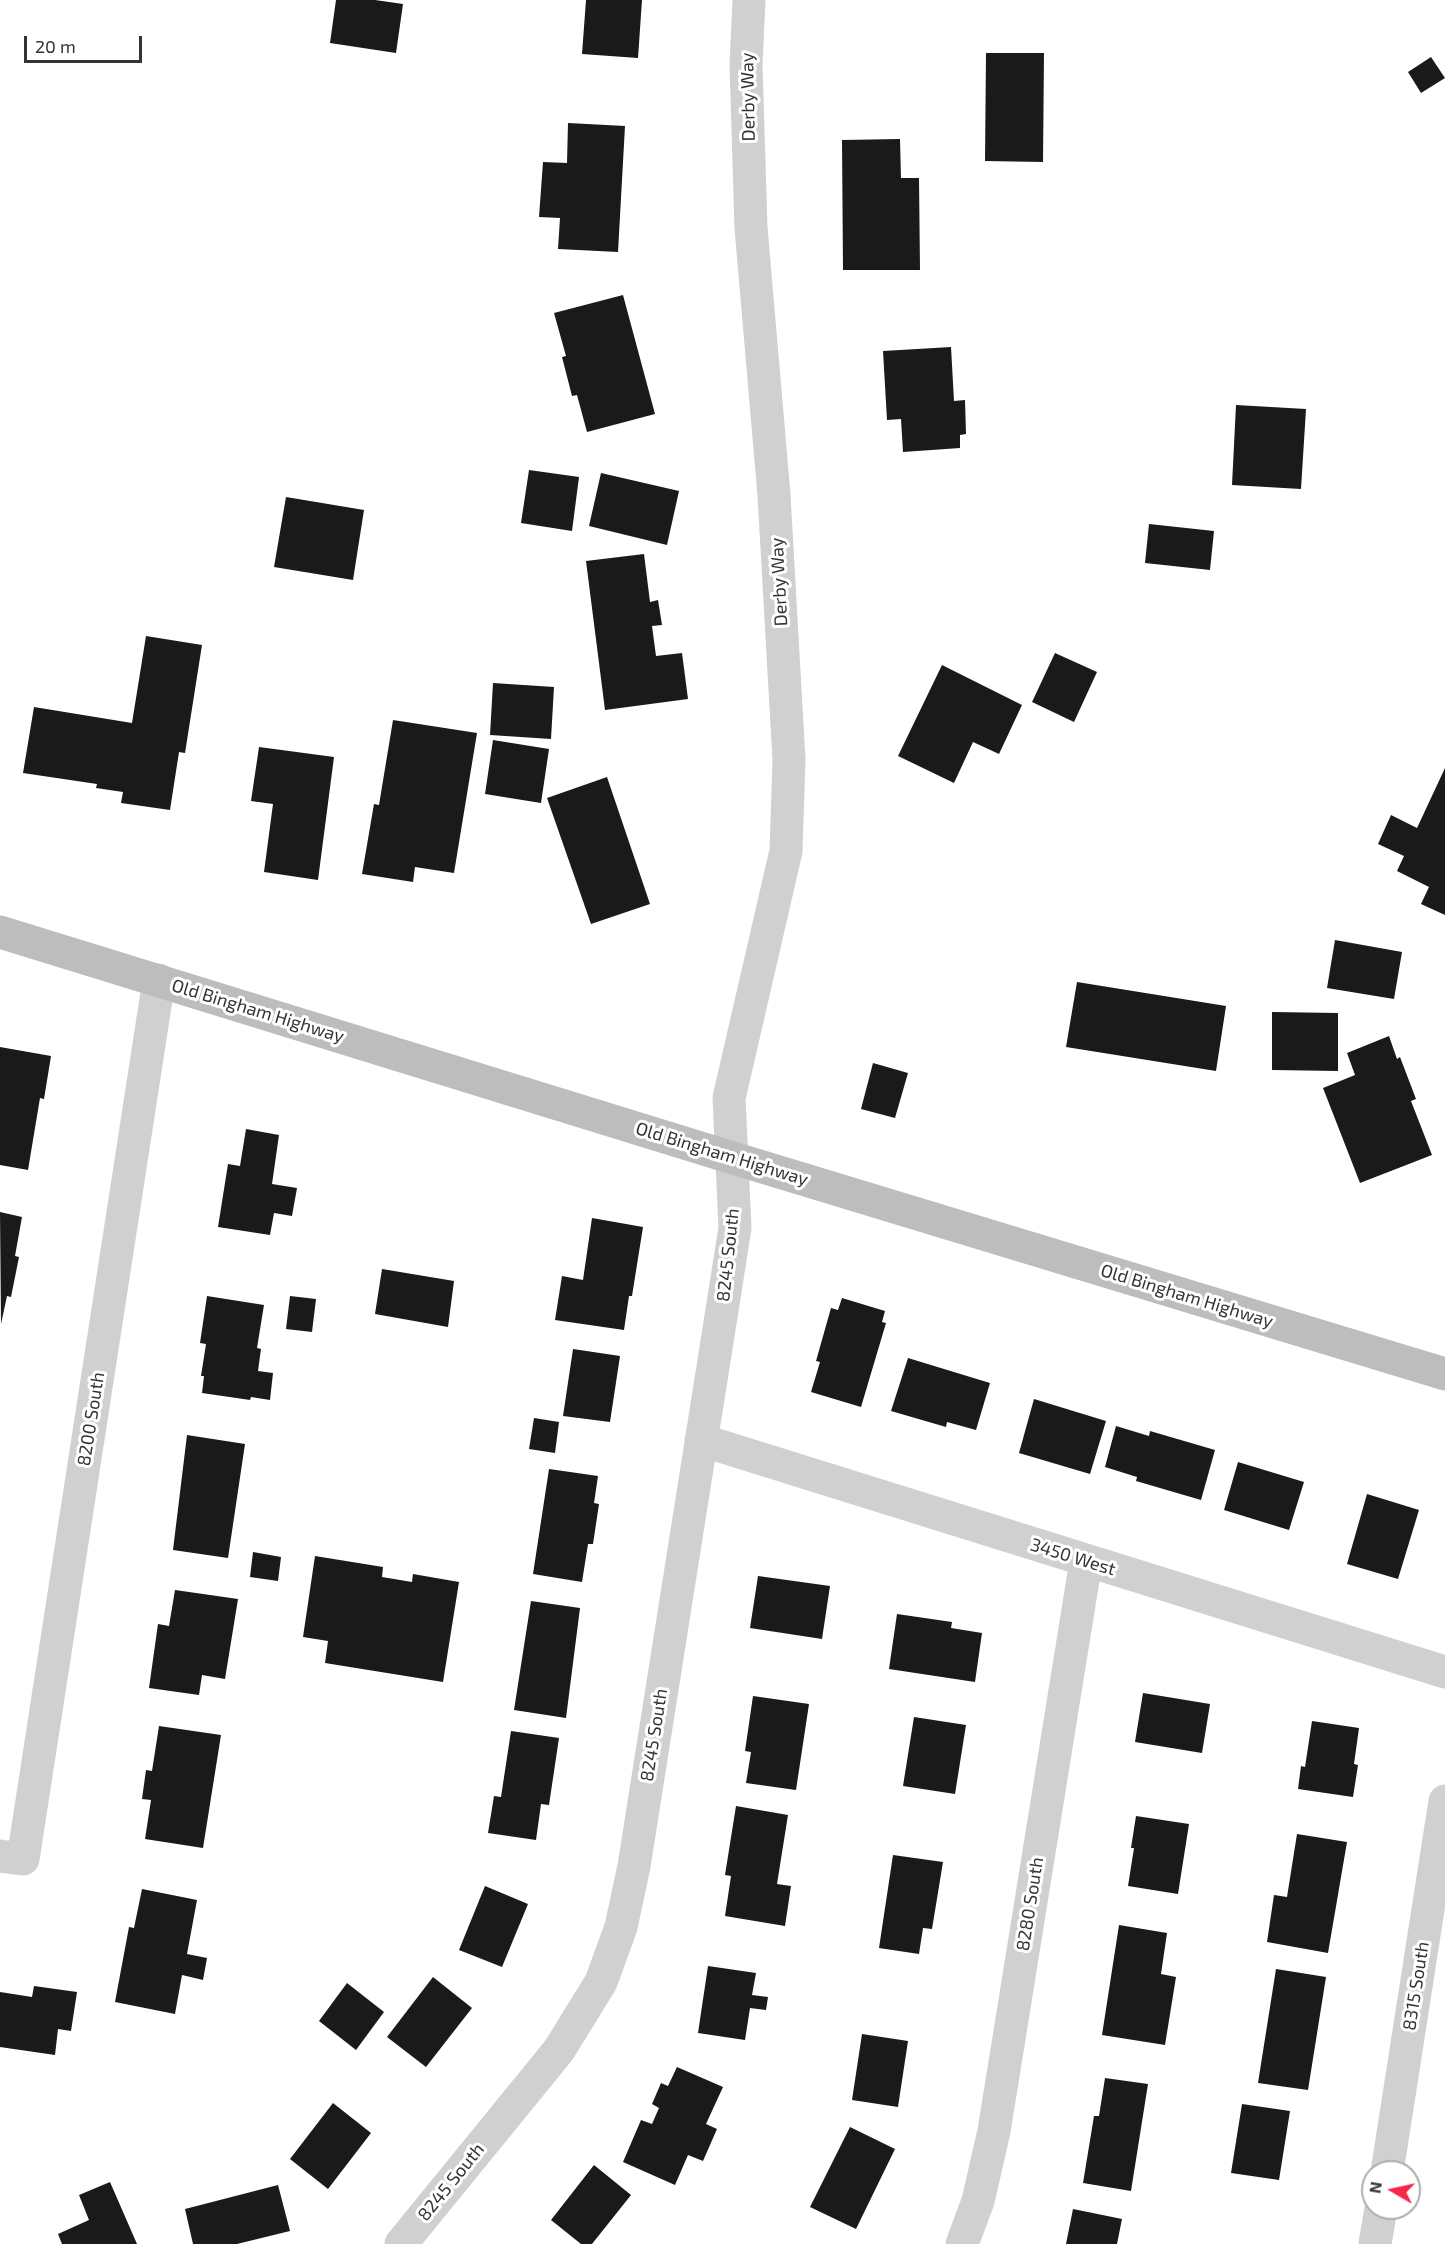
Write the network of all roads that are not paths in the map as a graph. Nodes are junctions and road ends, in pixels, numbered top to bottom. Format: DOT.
graph roads {
  1 [pos="749,0"];
  2 [pos="0,932"];
  3 [pos="159,980"];
  4 [pos="733,1158"];
  5 [pos="1445,1374"];
  6 [pos="701,1440"];
  7 [pos="1086,1561"];
  8 [pos="1445,1672"];
  9 [pos="1445,1801"];
  10 [pos="11,1857"];
  11 [pos="1389,2160"];
  12 [pos="1379,2220"];
  13 [pos="401,2244"];
  14 [pos="962,2244"];
  15 [pos="1375,2244"];
  1 -- 4 [label="street, Derby Way"];
  2 -- 3 [label="street, Old Bingham Highway"];
  3 -- 4 [label="street, Old Bingham Highway"];
  3 -- 10 [label="street, 8200 South"];
  4 -- 5 [label="street, Old Bingham Highway"];
  4 -- 6 [label="street, 8245 South"];
  6 -- 7 [label="street, 3450 West"];
  6 -- 13 [label="street, 8245 South"];
  7 -- 8 [label="street, 3450 West"];
  7 -- 14 [label="street, 8280 South"];
  9 -- 11 [label="street, 8315 South"];
  12 -- 15 [label="street"];
}
